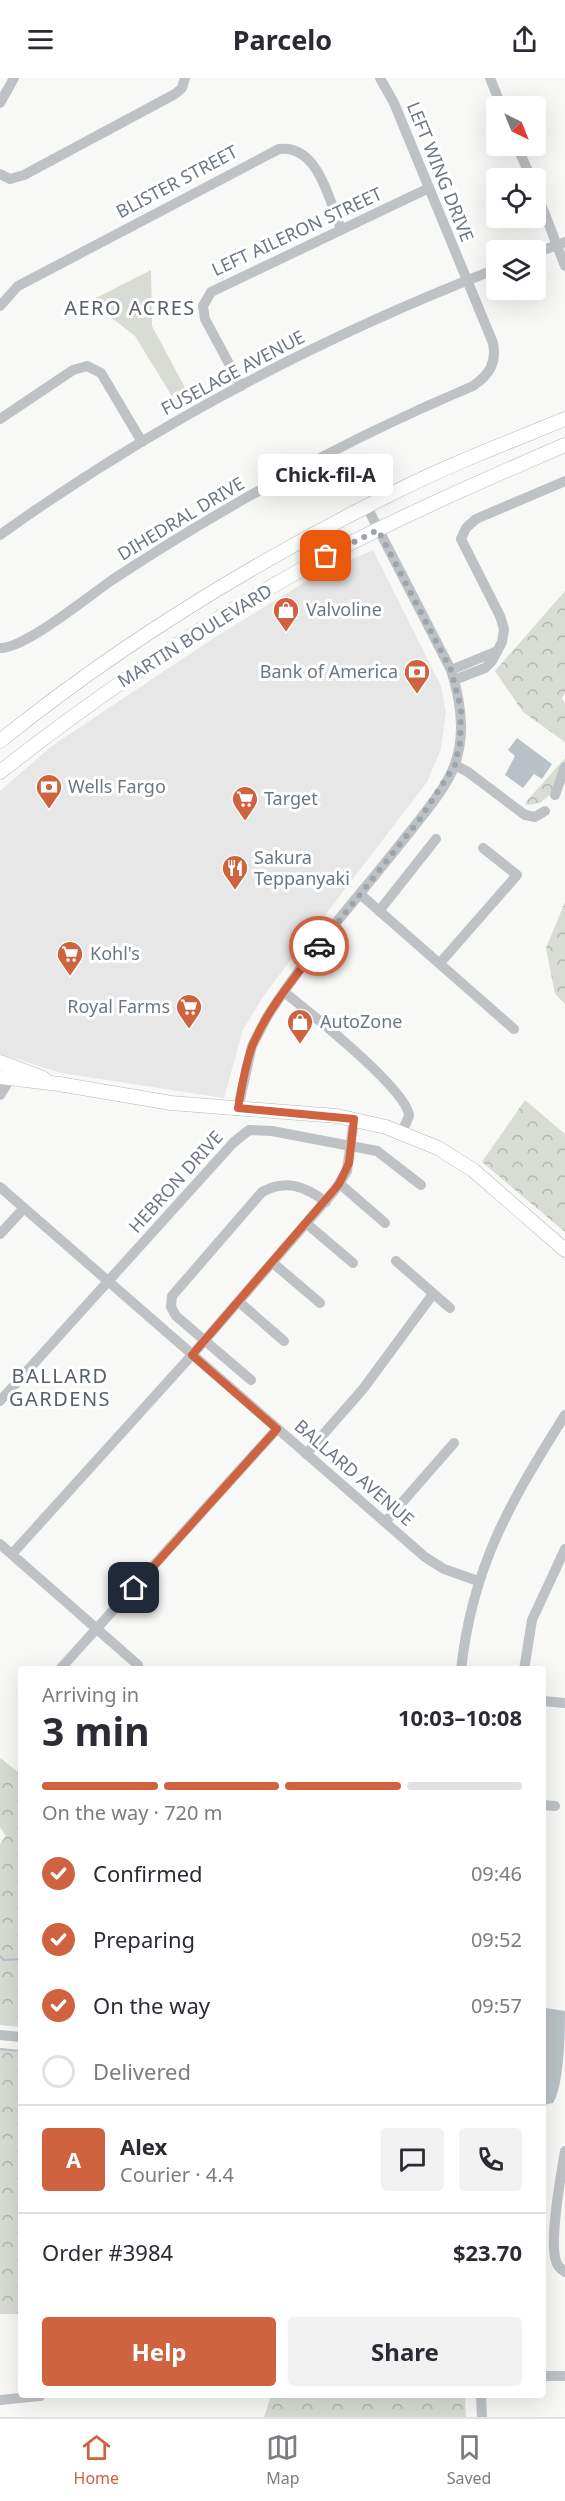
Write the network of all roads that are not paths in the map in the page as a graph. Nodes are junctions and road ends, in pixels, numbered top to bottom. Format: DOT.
graph roads {
  1 [pos="14,78"];
  2 [pos="185,78"];
  3 [pos="380,78"];
  4 [pos="490,78"];
  5 [pos="497,96"];
  6 [pos="0,104"];
  7 [pos="0,174"];
  8 [pos="429,188"];
  9 [pos="546,212"];
  10 [pos="341,229"];
  11 [pos="561,244"];
  12 [pos="546,250"];
  13 [pos="565,266"];
  14 [pos="486,273"];
  15 [pos="467,280"];
  16 [pos="0,306"];
  17 [pos="241,386"];
  18 [pos="0,419"];
  19 [pos="565,419"];
  20 [pos="142,442"];
  21 [pos="565,445"];
  22 [pos="565,481"];
  23 [pos="367,507"];
  24 [pos="378,530"];
  25 [pos="0,535"];
  26 [pos="0,648"];
  27 [pos="453,675"];
  28 [pos="0,741"];
  29 [pos="455,765"];
  30 [pos="565,767"];
  31 [pos="0,772"];
  32 [pos="555,795"];
  33 [pos="545,811"];
  34 [pos="436,839"];
  35 [pos="483,848"];
  36 [pos="360,894"];
  37 [pos="379,911"];
  38 [pos="440,963"];
  39 [pos="284,992"];
  40 [pos="514,1029"];
  41 [pos="0,1062"];
  42 [pos="5,1078"];
  43 [pos="59,1084"];
  44 [pos="0,1095"];
  45 [pos="238,1108"];
  46 [pos="354,1119"];
  47 [pos="402,1132"];
  48 [pos="351,1145"];
  49 [pos="339,1184"];
  50 [pos="421,1185"];
  51 [pos="0,1187"];
  52 [pos="326,1202"];
  53 [pos="24,1208"];
  54 [pos="386,1223"];
  55 [pos="307,1224"];
  56 [pos="0,1234"];
  57 [pos="565,1250"];
  58 [pos="396,1262"];
  59 [pos="273,1263"];
  60 [pos="353,1263"];
  61 [pos="109,1283"];
  62 [pos="434,1294"];
  63 [pos="238,1302"];
  64 [pos="320,1303"];
  65 [pos="450,1308"];
  66 [pos="205,1341"];
  67 [pos="284,1341"];
  68 [pos="192,1355"];
  69 [pos="251,1380"];
  70 [pos="0,1401"];
  71 [pos="565,1415"];
  72 [pos="277,1429"];
  73 [pos="454,1443"];
  74 [pos="306,1454"];
  75 [pos="385,1522"];
  76 [pos="0,1544"];
  77 [pos="565,1549"];
  78 [pos="12,1554"];
  79 [pos="478,1581"];
  80 [pos="97,1629"];
  81 [pos="138,1665"];
  82 [pos="63,1666"];
  83 [pos="462,1666"];
  84 [pos="525,1666"];
  85 [pos="546,1701"];
  86 [pos="565,1703"];
  87 [pos="546,1805"];
  88 [pos="555,1806"];
  89 [pos="0,2035"];
  90 [pos="18,2037"];
  91 [pos="565,2151"];
  92 [pos="562,2189"];
  93 [pos="565,2272"];
  94 [pos="546,2376"];
  95 [pos="565,2376"];
  96 [pos="20,2398"];
  97 [pos="481,2398"];
  98 [pos="0,2400"];
  99 [pos="482,2417"];
  1 -- 6 [label="street"];
  2 -- 7 [label="street"];
  3 -- 8 [label="street, LEFT WING DRIVE"];
  4 -- 5 [label="street"];
  8 -- 10 [label="street, LEFT AILERON STREET"];
  8 -- 15 [label="street, LEFT WING DRIVE"];
  9 -- 11 [label="street"];
  10 -- 16 [label="street, BLISTER STREET"];
  10 -- 17 [label="street, LEFT AILERON STREET"];
  11 -- 12 [label="street"];
  11 -- 13 [label="street"];
  14 -- 15 [label="street, FUSELAGE AVENUE"];
  15 -- 17 [label="street, FUSELAGE AVENUE"];
  15 -- 26 [label="street, DIHEDRAL DRIVE"];
  17 -- 20 [label="street, FUSELAGE AVENUE"];
  18 -- 20 [label="street"];
  19 -- 23 [label="main road, MARTIN BOULEVARD"];
  20 -- 25 [label="street, FUSELAGE AVENUE"];
  21 -- 24 [label="main road, MARTIN BOULEVARD"];
  22 -- 27 [label="street"];
  23 -- 24 [label="street"];
  23 -- 28 [label="main road, MARTIN BOULEVARD"];
  24 -- 27 [label="street"];
  24 -- 31 [label="main road, MARTIN BOULEVARD"];
  27 -- 29 [label="street"];
  29 -- 33 [label="street"];
  29 -- 36 [label="street"];
  30 -- 32 [label="street"];
  34 -- 37 [label="street"];
  35 -- 38 [label="street"];
  36 -- 37 [label="street"];
  36 -- 39 [label="street"];
  37 -- 38 [label="street"];
  38 -- 40 [label="street"];
  39 -- 45 [label="street"];
  39 -- 47 [label="street"];
  41 -- 43 [label="main road"];
  42 -- 43 [label="main road"];
  42 -- 44 [label="street"];
  43 -- 45 [label="main road"];
  45 -- 46 [label="main road"];
  46 -- 47 [label="main road"];
  46 -- 48 [label="street"];
  47 -- 57 [label="main road"];
  48 -- 49 [label="street"];
  48 -- 50 [label="street"];
  48 -- 61 [label="street, HEBRON DRIVE"];
  49 -- 52 [label="street"];
  49 -- 54 [label="street"];
  51 -- 53 [label="street, BALLARD AVENUE"];
  52 -- 55 [label="street"];
  52 -- 66 [label="street"];
  53 -- 56 [label="street"];
  53 -- 61 [label="street, BALLARD AVENUE"];
  55 -- 59 [label="street"];
  55 -- 60 [label="street"];
  58 -- 62 [label="street"];
  59 -- 63 [label="street"];
  59 -- 64 [label="street"];
  61 -- 68 [label="street, BALLARD AVENUE"];
  61 -- 70 [label="street"];
  62 -- 65 [label="street"];
  62 -- 74 [label="street"];
  63 -- 66 [label="street"];
  63 -- 67 [label="street"];
  66 -- 68 [label="street"];
  66 -- 69 [label="street"];
  68 -- 72 [label="street, BALLARD AVENUE"];
  68 -- 78 [label="street"];
  71 -- 79 [label="street"];
  72 -- 74 [label="street, BALLARD AVENUE"];
  72 -- 80 [label="street"];
  73 -- 75 [label="street"];
  74 -- 75 [label="street, BALLARD AVENUE"];
  75 -- 79 [label="street, BALLARD AVENUE"];
  76 -- 78 [label="street"];
  77 -- 84 [label="street"];
  78 -- 80 [label="street"];
  79 -- 83 [label="street"];
  80 -- 81 [label="street"];
  80 -- 82 [label="street"];
  85 -- 86 [label="street"];
  87 -- 88 [label="street"];
  89 -- 90 [label="street"];
  91 -- 92 [label="street"];
  92 -- 93 [label="street"];
  94 -- 95 [label="street"];
  96 -- 98 [label="street"];
  97 -- 99 [label="street"];
}
